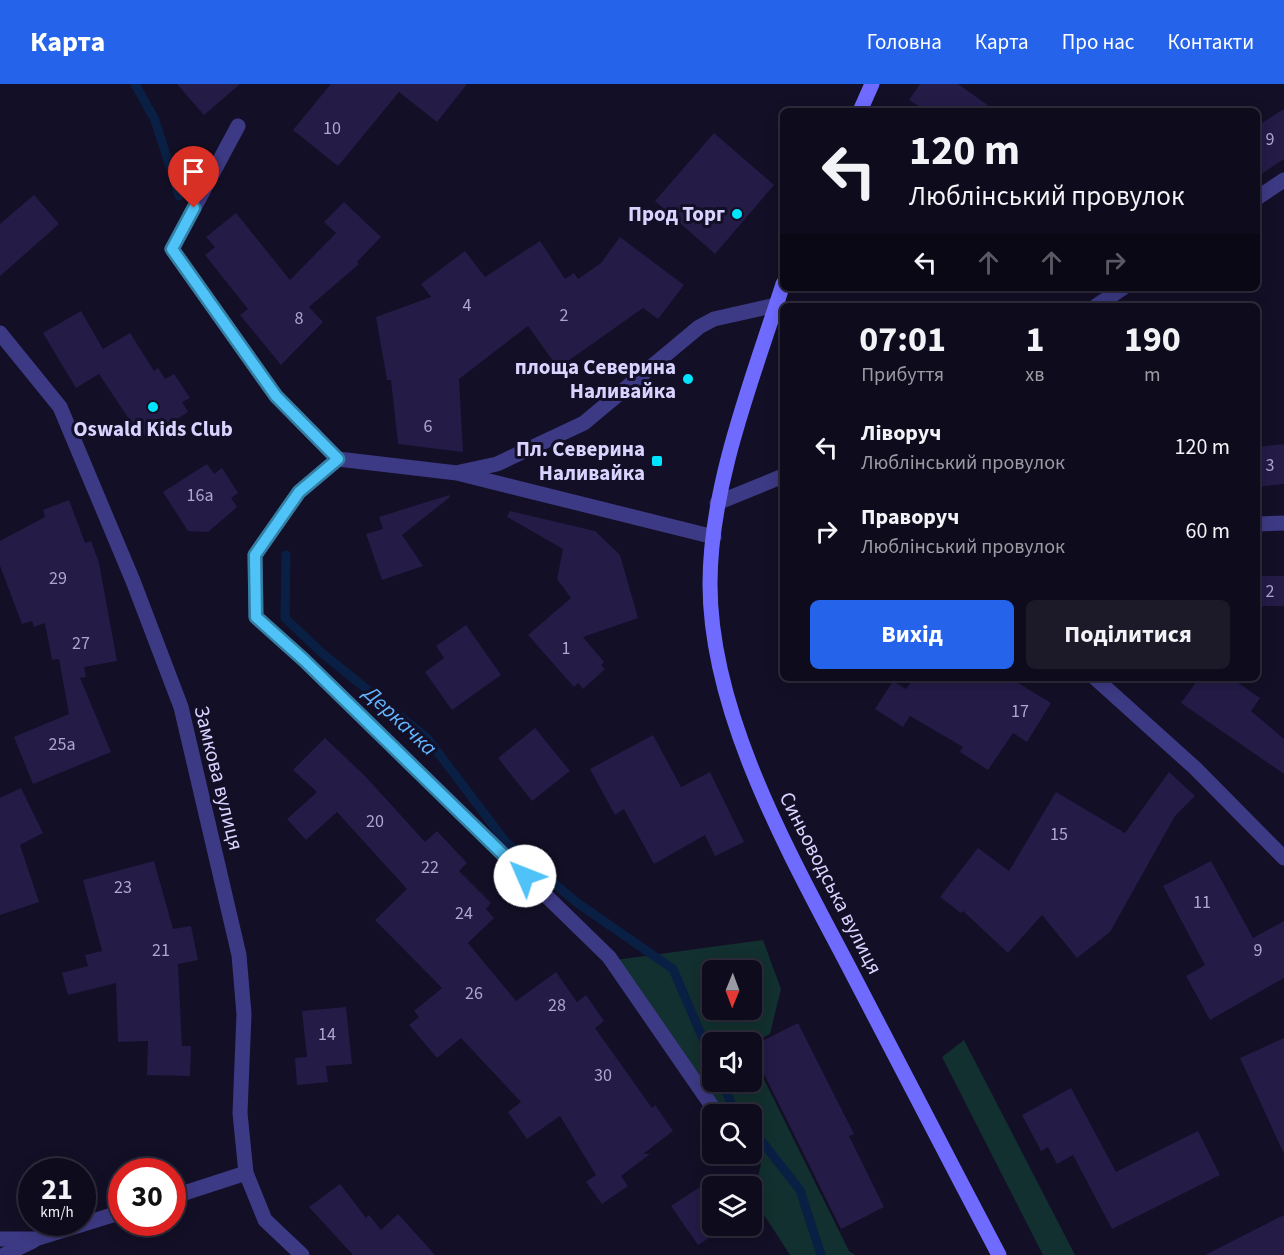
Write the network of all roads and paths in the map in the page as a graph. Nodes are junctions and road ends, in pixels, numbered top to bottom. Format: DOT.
graph roads {
  1 [pos="868,87"];
  2 [pos="861,108"];
  3 [pos="238,126"];
  4 [pos="1284,180"];
  5 [pos="1260,196"];
  6 [pos="1118,291"];
  7 [pos="1100,303"];
  8 [pos="780,306"];
  9 [pos="0,333"];
  10 [pos="338,459"];
  11 [pos="457,473"];
  12 [pos="780,477"];
  13 [pos="717,503"];
  14 [pos="1284,523"];
  15 [pos="1260,524"];
  16 [pos="714,537"];
  17 [pos="1098,681"];
  18 [pos="1284,858"];
  19 [pos="710,1104"];
  20 [pos="246,1173"];
  21 [pos="186,1192"];
  22 [pos="108,1216"];
  23 [pos="0,1239"];
  24 [pos="35,1239"];
  25 [pos="4,1255"];
  26 [pos="302,1255"];
  27 [pos="999,1255"];
  1 -- 2 [label="main road"];
  3 -- 10 [label="street"];
  4 -- 5 [label="street"];
  6 -- 7 [label="street"];
  8 -- 11 [label="street"];
  8 -- 13 [label="main road, Синьоводська вулиця"];
  9 -- 20 [label="street, Замкова вулиця"];
  10 -- 11 [label="street"];
  10 -- 19 [label="street"];
  11 -- 16 [label="street"];
  12 -- 13 [label="street"];
  13 -- 16 [label="main road, Синьоводська вулиця"];
  14 -- 15 [label="street"];
  16 -- 27 [label="main road, Синьоводська вулиця"];
  17 -- 18 [label="street"];
  20 -- 21 [label="street"];
  20 -- 26 [label="street, Замкова вулиця"];
  22 -- 24 [label="street"];
  23 -- 24 [label="street"];
  24 -- 25 [label="street"];
}
